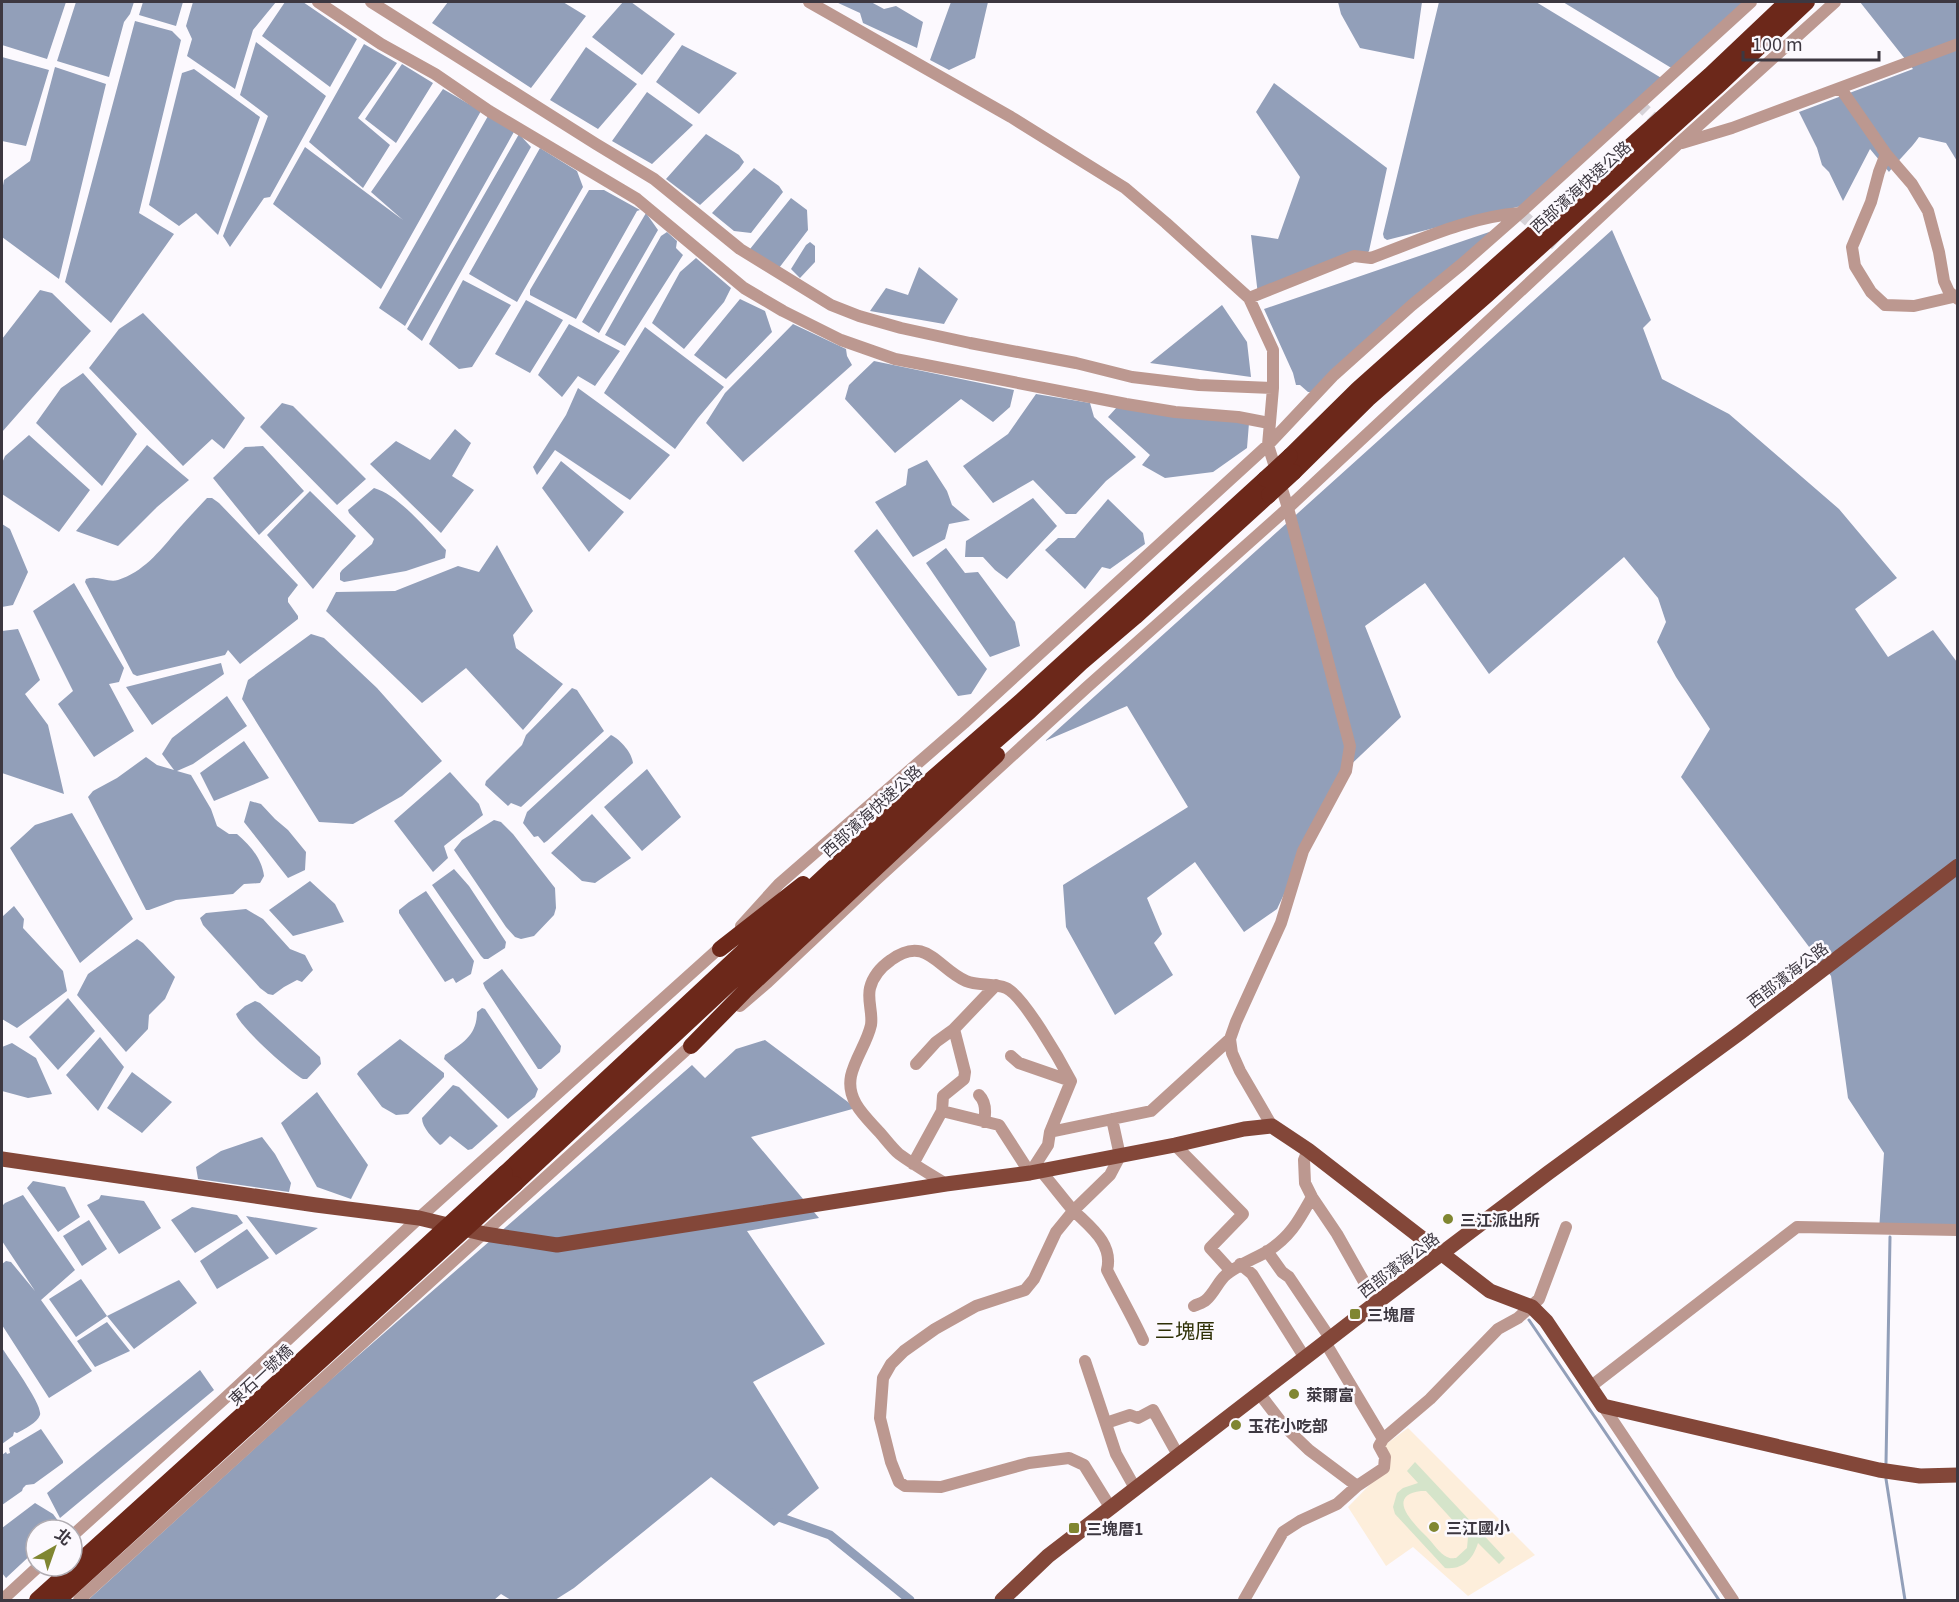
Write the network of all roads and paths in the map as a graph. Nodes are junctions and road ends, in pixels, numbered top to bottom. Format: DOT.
graph roads {
  1 [pos="318,2"];
  2 [pos="371,2"];
  3 [pos="809,2"];
  4 [pos="1751,2"];
  5 [pos="1787,2"];
  6 [pos="1807,2"];
  7 [pos="1835,2"];
  8 [pos="1958,45"];
  9 [pos="1841,89"];
  10 [pos="1678,144"];
  11 [pos="1886,154"];
  12 [pos="1520,213"];
  13 [pos="1249,298"];
  14 [pos="1955,298"];
  15 [pos="1273,392"];
  16 [pos="1366,392"];
  17 [pos="1269,421"];
  18 [pos="1268,445"];
  19 [pos="1292,464"];
  20 [pos="1288,508"];
  21 [pos="1131,611"];
  22 [pos="1948,873"];
  23 [pos="720,949"];
  24 [pos="996,985"];
  25 [pos="954,1029"];
  26 [pos="1230,1039"];
  27 [pos="691,1046"];
  28 [pos="1011,1056"];
  29 [pos="916,1064"];
  30 [pos="1071,1081"];
  31 [pos="980,1095"];
  32 [pos="942,1111"];
  33 [pos="1112,1119"];
  34 [pos="984,1122"];
  35 [pos="1272,1126"];
  36 [pos="1050,1131"];
  37 [pos="1175,1145"];
  38 [pos="1308,1150"];
  39 [pos="1120,1156"];
  40 [pos="2,1159"];
  41 [pos="913,1164"];
  42 [pos="1035,1172"];
  43 [pos="510,1178"];
  44 [pos="946,1184"];
  45 [pos="1312,1197"];
  46 [pos="1074,1210"];
  47 [pos="419,1218"];
  48 [pos="1566,1227"];
  49 [pos="1958,1230"];
  50 [pos="485,1234"];
  51 [pos="1267,1251"];
  52 [pos="1442,1253"];
  53 [pos="1235,1268"];
  54 [pos="1376,1303"];
  55 [pos="1194,1306"];
  56 [pos="1532,1307"];
  57 [pos="1143,1340"];
  58 [pos="1328,1340"];
  59 [pos="1305,1358"];
  60 [pos="1085,1361"];
  61 [pos="1590,1386"];
  62 [pos="1259,1393"];
  63 [pos="1603,1406"];
  64 [pos="1106,1424"];
  65 [pos="1383,1439"];
  66 [pos="1178,1455"];
  67 [pos="1958,1475"];
  68 [pos="1357,1486"];
  69 [pos="1135,1488"];
  70 [pos="1110,1507"];
  71 [pos="84,1525"];
  72 [pos="26,1578"];
  73 [pos="2,1600"];
  74 [pos="37,1600"];
  75 [pos="58,1600"];
  76 [pos="79,1600"];
  77 [pos="1002,1600"];
  78 [pos="1245,1600"];
  79 [pos="1733,1600"];
  1 -- 17 [label="street"];
  2 -- 15 [label="street"];
  3 -- 13 [label="street"];
  4 -- 12 [label="street"];
  5 -- 16 [label="highway, 西部濱海快速公路"];
  6 -- 16 [label="highway, 西部濱海快速公路"];
  7 -- 10 [label="street"];
  8 -- 9 [label="street"];
  9 -- 10 [label="street"];
  9 -- 11 [label="street"];
  10 -- 20 [label="street"];
  11 -- 14 [label="street"];
  11 -- 14 [label="street"];
  12 -- 13 [label="street"];
  12 -- 18 [label="street"];
  13 -- 15 [label="street"];
  15 -- 17 [label="street"];
  16 -- 19 [label="highway"];
  16 -- 19 [label="highway"];
  17 -- 18 [label="street"];
  18 -- 20 [label="street"];
  18 -- 23 [label="street"];
  19 -- 21 [label="highway, 西部濱海快速公路, bridge"];
  20 -- 26 [label="street"];
  20 -- 27 [label="street"];
  21 -- 23 [label="highway"];
  21 -- 27 [label="highway"];
  21 -- 43 [label="highway, 西部濱海快速公路"];
  22 -- 52 [label="main road, 西部濱海公路"];
  23 -- 47 [label="street"];
  24 -- 25 [label="street"];
  24 -- 30 [label="street"];
  24 -- 41 [label="street"];
  25 -- 29 [label="street"];
  25 -- 32 [label="street"];
  26 -- 33 [label="street"];
  26 -- 35 [label="street"];
  27 -- 50 [label="street"];
  28 -- 30 [label="street"];
  30 -- 36 [label="street"];
  31 -- 34 [label="street"];
  32 -- 34 [label="street"];
  32 -- 41 [label="street"];
  33 -- 36 [label="street"];
  33 -- 39 [label="street"];
  34 -- 42 [label="street"];
  35 -- 37 [label="main road"];
  35 -- 38 [label="main road"];
  36 -- 42 [label="street"];
  37 -- 39 [label="main road"];
  37 -- 53 [label="street"];
  38 -- 45 [label="street"];
  38 -- 52 [label="main road"];
  39 -- 42 [label="main road"];
  39 -- 46 [label="street"];
  40 -- 47 [label="main road"];
  41 -- 44 [label="street"];
  42 -- 44 [label="main road"];
  42 -- 46 [label="street"];
  43 -- 74 [label="highway, 東石一號橋, bridge"];
  43 -- 75 [label="highway, 東石一號橋, bridge"];
  44 -- 50 [label="main road"];
  45 -- 51 [label="street"];
  45 -- 54 [label="street"];
  46 -- 57 [label="street"];
  46 -- 70 [label="street"];
  47 -- 50 [label="main road"];
  47 -- 71 [label="street"];
  48 -- 56 [label="street"];
  49 -- 61 [label="street"];
  50 -- 76 [label="street"];
  51 -- 53 [label="street"];
  51 -- 58 [label="street"];
  52 -- 54 [label="main road, 西部濱海公路"];
  52 -- 56 [label="main road"];
  53 -- 55 [label="street"];
  53 -- 59 [label="street"];
  54 -- 58 [label="main road, 西部濱海公路"];
  56 -- 61 [label="main road"];
  56 -- 65 [label="street"];
  58 -- 59 [label="main road, 西部濱海公路"];
  58 -- 65 [label="street"];
  59 -- 62 [label="main road, 西部濱海公路"];
  60 -- 64 [label="street"];
  61 -- 63 [label="main road"];
  62 -- 66 [label="main road, 西部濱海公路"];
  62 -- 68 [label="street"];
  63 -- 67 [label="main road"];
  63 -- 79 [label="street"];
  64 -- 66 [label="street"];
  64 -- 69 [label="street"];
  65 -- 68 [label="street"];
  66 -- 69 [label="main road, 西部濱海公路"];
  68 -- 78 [label="street"];
  69 -- 70 [label="main road, 西部濱海公路"];
  70 -- 77 [label="main road, 西部濱海公路"];
  72 -- 73 [label="street"];
}
